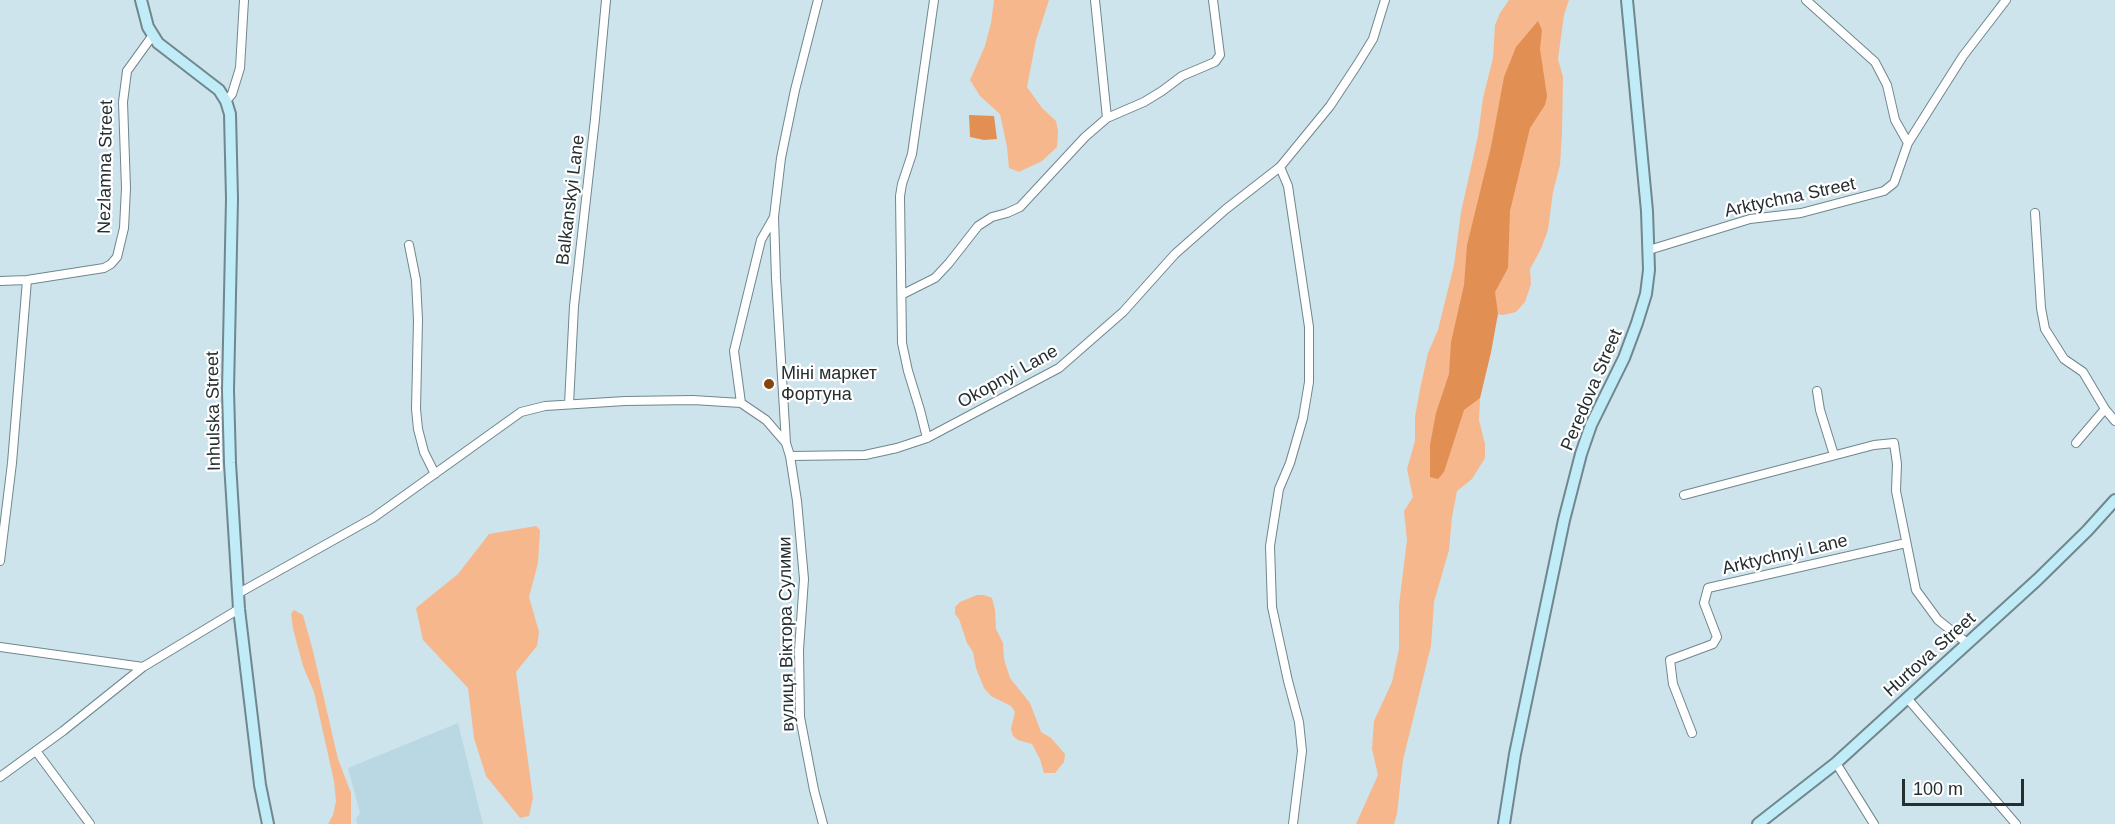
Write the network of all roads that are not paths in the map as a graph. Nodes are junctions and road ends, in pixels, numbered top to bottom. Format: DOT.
graph roads {
  1 [pos="141,0"];
  2 [pos="244,0"];
  3 [pos="606,0"];
  4 [pos="818,0"];
  5 [pos="934,0"];
  6 [pos="1095,0"];
  7 [pos="1213,0"];
  8 [pos="1385,0"];
  9 [pos="1627,0"];
  10 [pos="1806,0"];
  11 [pos="2006,0"];
  12 [pos="153,36"];
  13 [pos="226,101"];
  14 [pos="1107,118"];
  15 [pos="1908,143"];
  16 [pos="1280,167"];
  17 [pos="2035,213"];
  18 [pos="774,217"];
  19 [pos="409,245"];
  20 [pos="1649,250"];
  21 [pos="27,280"];
  22 [pos="0,281"];
  23 [pos="903,294"];
  24 [pos="1817,391"];
  25 [pos="741,403"];
  26 [pos="569,404"];
  27 [pos="2105,409"];
  28 [pos="2115,421"];
  29 [pos="927,438"];
  30 [pos="786,443"];
  31 [pos="2076,443"];
  32 [pos="1834,455"];
  33 [pos="790,456"];
  34 [pos="435,474"];
  35 [pos="1684,495"];
  36 [pos="2115,500"];
  37 [pos="1906,543"];
  38 [pos="0,561"];
  39 [pos="239,593"];
  40 [pos="240,609"];
  41 [pos="1967,643"];
  42 [pos="0,647"];
  43 [pos="143,667"];
  44 [pos="1907,698"];
  45 [pos="1692,733"];
  46 [pos="36,751"];
  47 [pos="1836,763"];
  48 [pos="0,777"];
  49 [pos="90,824"];
  50 [pos="268,824"];
  51 [pos="823,824"];
  52 [pos="1293,824"];
  53 [pos="1504,824"];
  54 [pos="1758,824"];
  55 [pos="1874,824"];
  56 [pos="2016,824"];
  1 -- 12 [label="street"];
  2 -- 13 [label="street"];
  3 -- 26 [label="street, Balkanskyi Lane"];
  4 -- 18 [label="street, вулиця Віктора Сулими"];
  5 -- 23 [label="street"];
  6 -- 14 [label="street"];
  7 -- 14 [label="street"];
  8 -- 16 [label="street, Okopnyi Lane"];
  9 -- 20 [label="street, Peredova Street"];
  10 -- 15 [label="street"];
  11 -- 15 [label="street, Arktychna Street"];
  12 -- 13 [label="street"];
  12 -- 21 [label="street, Nezlamna Street"];
  13 -- 39 [label="street, Inhulska Street"];
  14 -- 23 [label="street"];
  15 -- 20 [label="street, Arktychna Street"];
  16 -- 29 [label="street, Okopnyi Lane"];
  16 -- 52 [label="street"];
  17 -- 27 [label="street"];
  18 -- 25 [label="street, вулиця Віктора Сулими"];
  18 -- 30 [label="street, вулиця Віктора Сулими"];
  19 -- 34 [label="street"];
  20 -- 53 [label="street, Peredova Street"];
  21 -- 22 [label="street, Nezlamna Street"];
  21 -- 38 [label="street"];
  23 -- 29 [label="street"];
  24 -- 32 [label="street"];
  25 -- 26 [label="street"];
  25 -- 30 [label="street, вулиця Віктора Сулими"];
  26 -- 34 [label="street"];
  27 -- 28 [label="street"];
  27 -- 31 [label="street"];
  29 -- 33 [label="street, Okopnyi Lane"];
  30 -- 33 [label="street, вулиця Віктора Сулими"];
  32 -- 35 [label="street"];
  32 -- 37 [label="street"];
  33 -- 51 [label="street, вулиця Віктора Сулими"];
  34 -- 39 [label="street"];
  36 -- 41 [label="street, Hurtova Street"];
  37 -- 41 [label="street"];
  37 -- 45 [label="street, Arktychnyi Lane"];
  39 -- 40 [label="street, Inhulska Street"];
  40 -- 43 [label="street"];
  40 -- 50 [label="street, Inhulska Street"];
  41 -- 44 [label="street, Hurtova Street"];
  42 -- 43 [label="street"];
  43 -- 46 [label="street"];
  44 -- 47 [label="street, Hurtova Street"];
  44 -- 56 [label="street"];
  46 -- 48 [label="street"];
  46 -- 49 [label="street"];
  47 -- 54 [label="street, Hurtova Street"];
  47 -- 55 [label="street"];
}
